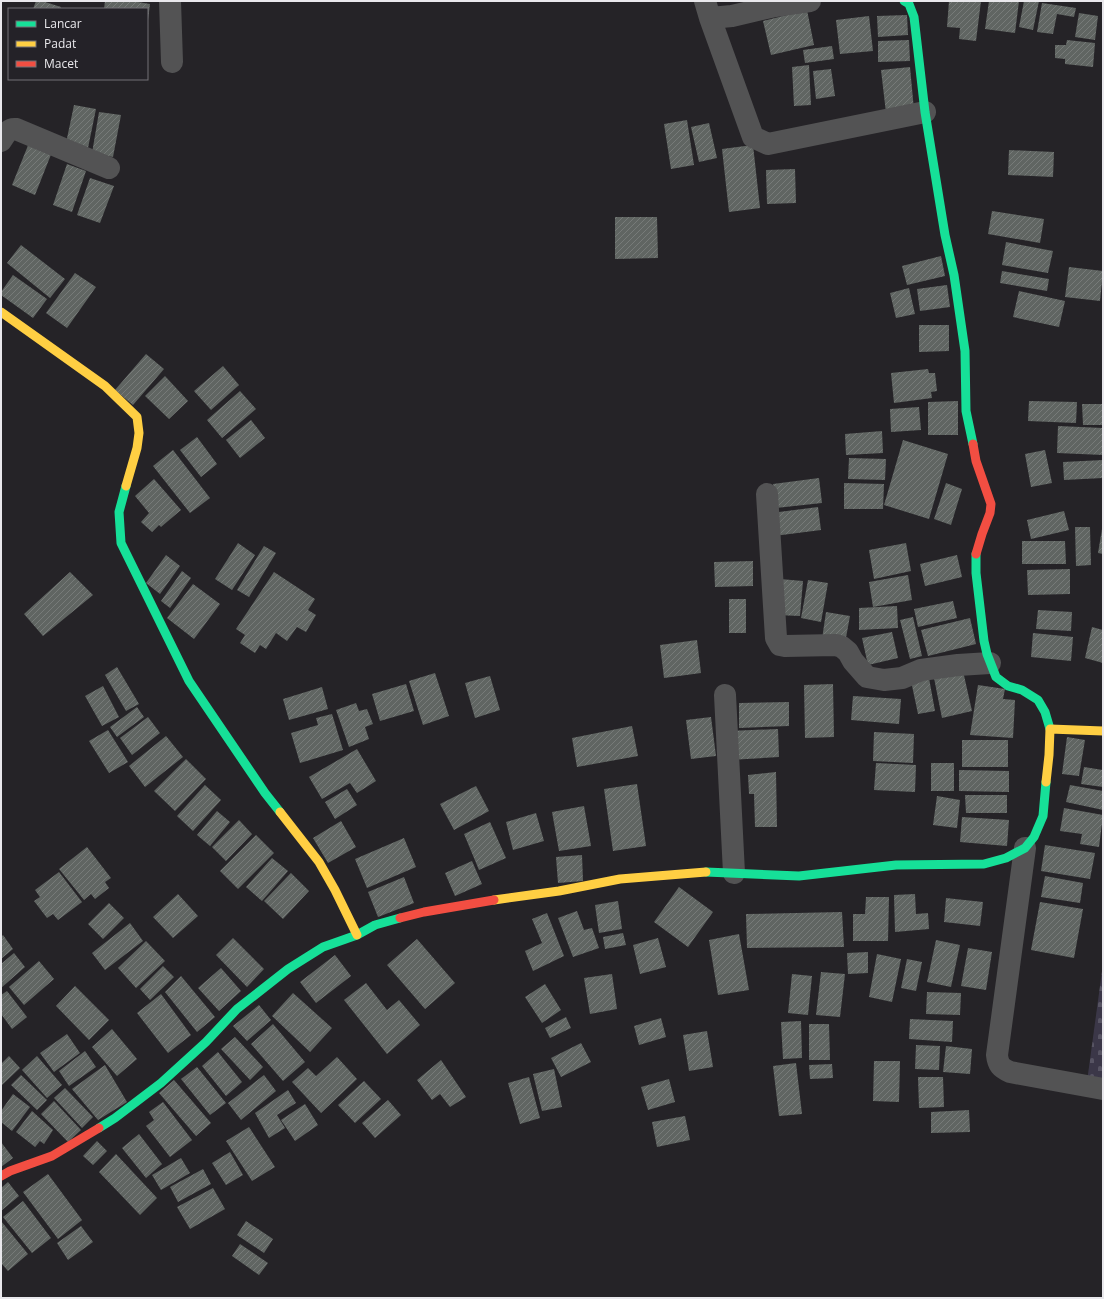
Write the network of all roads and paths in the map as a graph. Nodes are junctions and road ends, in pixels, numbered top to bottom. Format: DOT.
graph roads {
  1 [pos="170,1"];
  2 [pos="810,1"];
  3 [pos="904,1"];
  4 [pos="707,10"];
  5 [pos="172,62"];
  6 [pos="925,112"];
  7 [pos="1,142"];
  8 [pos="109,168"];
  9 [pos="1,312"];
  10 [pos="767,494"];
  11 [pos="990,663"];
  12 [pos="725,695"];
  13 [pos="1050,729"];
  14 [pos="1103,731"];
  15 [pos="1025,848"];
  16 [pos="734,873"];
  17 [pos="357,935"];
  18 [pos="1103,1089"];
  19 [pos="1,1176"];
  1 -- 5 [label="street"];
  2 -- 4 [label="street"];
  3 -- 6 [label="street"];
  4 -- 6 [label="street"];
  6 -- 11 [label="street"];
  7 -- 8 [label="street"];
  9 -- 17 [label="street"];
  10 -- 11 [label="street"];
  11 -- 13 [label="street"];
  12 -- 16 [label="street"];
  13 -- 14 [label="street"];
  13 -- 15 [label="street"];
  15 -- 16 [label="street"];
  15 -- 18 [label="street"];
  16 -- 17 [label="street"];
  17 -- 19 [label="street"];
}
